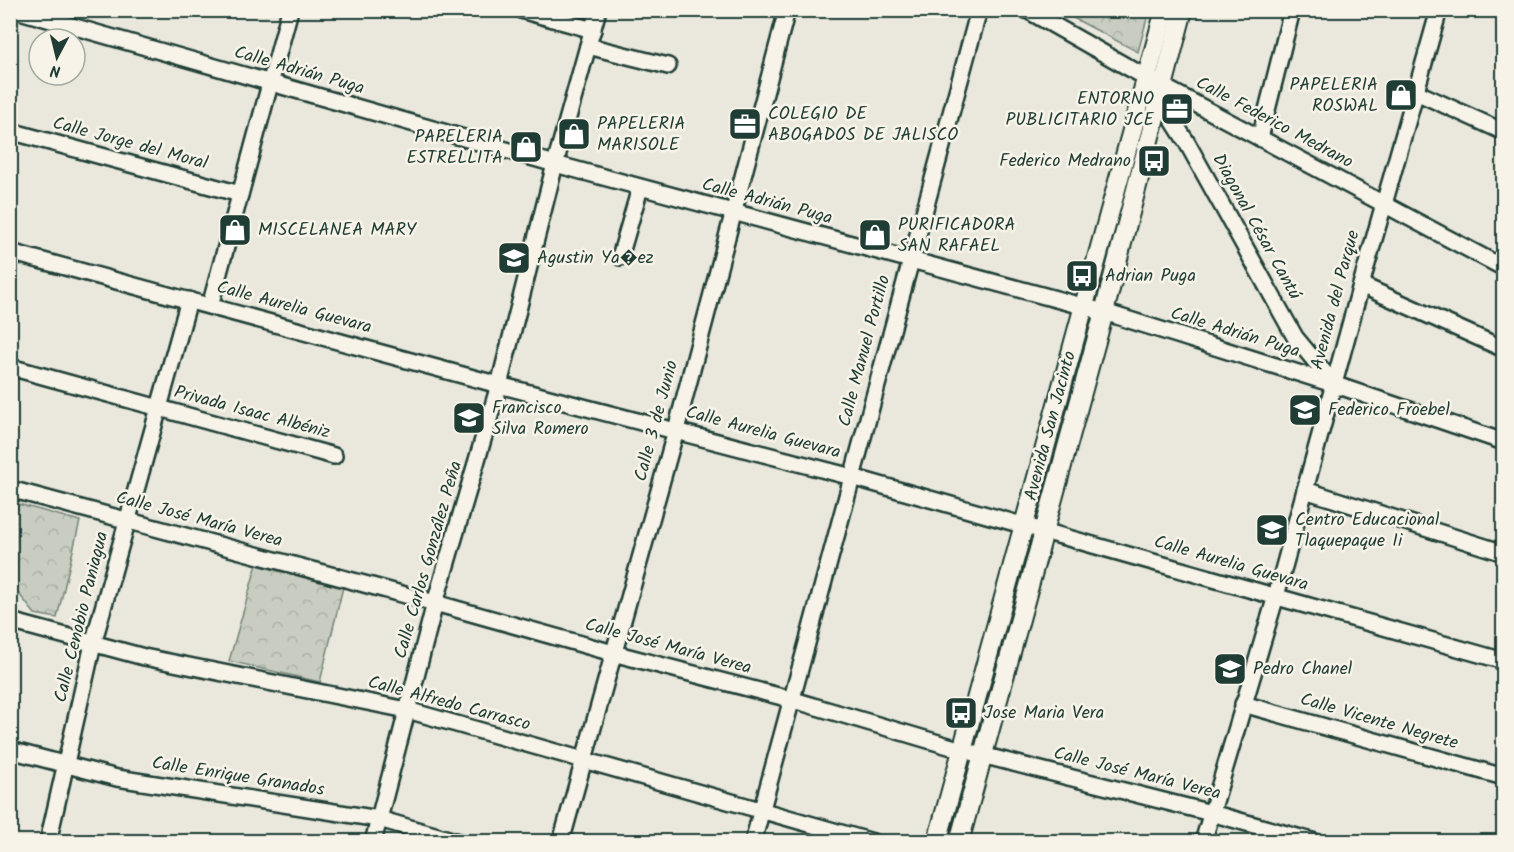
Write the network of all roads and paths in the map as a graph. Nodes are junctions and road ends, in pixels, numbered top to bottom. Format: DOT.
graph roads {
  1 [pos="16,10"];
  2 [pos="290,10"];
  3 [pos="521,10"];
  4 [pos="598,10"];
  5 [pos="786,10"];
  6 [pos="979,10"];
  7 [pos="1028,10"];
  8 [pos="1165,10"];
  9 [pos="1184,10"];
  10 [pos="1292,10"];
  11 [pos="1439,10"];
  12 [pos="593,30"];
  13 [pos="588,46"];
  14 [pos="668,66"];
  15 [pos="270,83"];
  16 [pos="1145,85"];
  17 [pos="1416,92"];
  18 [pos="1162,94"];
  19 [pos="10,131"];
  20 [pos="1503,132"];
  21 [pos="1260,138"];
  22 [pos="555,164"];
  23 [pos="640,188"];
  24 [pos="240,194"];
  25 [pos="1384,203"];
  26 [pos="734,213"];
  27 [pos="10,252"];
  28 [pos="620,257"];
  29 [pos="910,261"];
  30 [pos="1503,268"];
  31 [pos="1361,285"];
  32 [pos="189,300"];
  33 [pos="210,306"];
  34 [pos="1083,306"];
  35 [pos="1104,312"];
  36 [pos="1503,349"];
  37 [pos="10,367"];
  38 [pos="500,384"];
  39 [pos="1333,384"];
  40 [pos="158,407"];
  41 [pos="676,430"];
  42 [pos="1503,442"];
  43 [pos="334,456"];
  44 [pos="852,477"];
  45 [pos="10,489"];
  46 [pos="1305,490"];
  47 [pos="126,520"];
  48 [pos="1023,526"];
  49 [pos="1044,532"];
  50 [pos="1503,553"];
  51 [pos="1276,596"];
  52 [pos="435,603"];
  53 [pos="10,621"];
  54 [pos="93,644"];
  55 [pos="613,653"];
  56 [pos="1503,661"];
  57 [pos="790,699"];
  58 [pos="1243,704"];
  59 [pos="407,710"];
  60 [pos="10,750"];
  61 [pos="962,750"];
  62 [pos="982,755"];
  63 [pos="583,760"];
  64 [pos="66,765"];
  65 [pos="1503,777"];
  66 [pos="762,810"];
  67 [pos="1211,813"];
  68 [pos="379,819"];
  69 [pos="48,842"];
  70 [pos="373,842"];
  71 [pos="459,842"];
  72 [pos="561,842"];
  73 [pos="753,842"];
  74 [pos="873,842"];
  75 [pos="937,842"];
  76 [pos="959,842"];
  77 [pos="1203,842"];
  78 [pos="1315,842"];
  1 -- 15 [label="street, Calle Adrián Puga"];
  2 -- 15 [label="street"];
  3 -- 12 [label="street"];
  4 -- 12 [label="street, Calle Carlos González Peña"];
  5 -- 26 [label="street, Calle 3 de Junio"];
  6 -- 29 [label="street, Calle Manuel Portillo"];
  7 -- 16 [label="street, Calle Federico Medrano"];
  8 -- 16 [label="main road, Avenida San Jacinto"];
  9 -- 18 [label="main road, Avenida San Jacinto"];
  10 -- 21 [label="street"];
  11 -- 17 [label="street, Avenida del Parque"];
  12 -- 13 [label="street, Calle Carlos González Peña"];
  13 -- 14 [label="street"];
  13 -- 22 [label="street, Calle Carlos González Peña"];
  15 -- 22 [label="street, Calle Adrián Puga"];
  15 -- 24 [label="street"];
  16 -- 18 [label="street, Calle Federico Medrano"];
  16 -- 34 [label="main road, Avenida San Jacinto"];
  17 -- 20 [label="street"];
  17 -- 25 [label="street, Avenida del Parque"];
  18 -- 21 [label="street, Calle Federico Medrano"];
  18 -- 35 [label="main road, Avenida San Jacinto"];
  18 -- 39 [label="street, Diagonal César Cantú"];
  19 -- 24 [label="street, Calle Jorge del Moral"];
  21 -- 25 [label="street, Calle Federico Medrano"];
  22 -- 23 [label="street, Calle Adrián Puga"];
  22 -- 38 [label="street, Calle Carlos González Peña"];
  23 -- 26 [label="street, Calle Adrián Puga"];
  23 -- 28 [label="street"];
  24 -- 33 [label="street"];
  25 -- 30 [label="street, Calle Federico Medrano"];
  25 -- 31 [label="street, Avenida del Parque"];
  26 -- 29 [label="street, Calle Adrián Puga"];
  26 -- 41 [label="street, Calle 3 de Junio"];
  27 -- 32 [label="street, Calle Aurelia Guevara"];
  29 -- 34 [label="street, Calle Adrián Puga"];
  29 -- 44 [label="street, Calle Manuel Portillo"];
  31 -- 36 [label="street"];
  31 -- 39 [label="street, Avenida del Parque"];
  32 -- 33 [label="street, Calle Aurelia Guevara"];
  32 -- 40 [label="street, Calle Cenobio Paniagua"];
  33 -- 38 [label="street, Calle Aurelia Guevara"];
  34 -- 35 [label="street, Calle Adrián Puga"];
  34 -- 48 [label="main road, Avenida San Jacinto"];
  35 -- 39 [label="street, Calle Adrián Puga"];
  35 -- 49 [label="main road, Avenida San Jacinto"];
  37 -- 40 [label="street, Privada Isaac Albéniz"];
  38 -- 41 [label="street, Calle Aurelia Guevara"];
  38 -- 52 [label="street, Calle Carlos González Peña"];
  39 -- 42 [label="street, Calle Adrián Puga"];
  39 -- 46 [label="street, Avenida del Parque"];
  40 -- 43 [label="street, Privada Isaac Albéniz"];
  40 -- 47 [label="street, Calle Cenobio Paniagua"];
  41 -- 44 [label="street, Calle Aurelia Guevara"];
  41 -- 55 [label="street, Calle 3 de Junio"];
  44 -- 48 [label="street, Calle Aurelia Guevara"];
  44 -- 57 [label="street, Calle Manuel Portillo"];
  45 -- 47 [label="street, Calle José María Verea"];
  46 -- 50 [label="street"];
  46 -- 51 [label="street, Avenida del Parque"];
  47 -- 52 [label="street, Calle José María Verea"];
  47 -- 54 [label="street, Calle Cenobio Paniagua"];
  48 -- 49 [label="street, Calle Aurelia Guevara"];
  48 -- 61 [label="main road, Avenida San Jacinto"];
  49 -- 51 [label="street, Calle Aurelia Guevara"];
  49 -- 62 [label="main road, Avenida San Jacinto"];
  51 -- 56 [label="street, Calle Aurelia Guevara"];
  51 -- 58 [label="street, Avenida del Parque"];
  52 -- 55 [label="street, Calle José María Verea"];
  52 -- 59 [label="street, Calle Carlos González Peña"];
  53 -- 54 [label="street, Calle Alfredo Carrasco"];
  54 -- 59 [label="street, Calle Alfredo Carrasco"];
  54 -- 64 [label="street, Calle Cenobio Paniagua"];
  55 -- 57 [label="street, Calle José María Verea"];
  55 -- 63 [label="street, Calle 3 de Junio"];
  57 -- 61 [label="street, Calle José María Verea"];
  57 -- 66 [label="street, Calle Manuel Portillo"];
  58 -- 65 [label="street, Calle Vicente Negrete"];
  58 -- 67 [label="street, Avenida del Parque"];
  59 -- 63 [label="street, Calle Alfredo Carrasco"];
  59 -- 68 [label="street, Calle Carlos González Peña"];
  60 -- 64 [label="street, Calle Enrique Granados"];
  61 -- 62 [label="street, Calle José María Verea"];
  61 -- 75 [label="main road, Avenida San Jacinto"];
  62 -- 67 [label="street, Calle José María Verea"];
  62 -- 76 [label="main road, Avenida San Jacinto"];
  63 -- 66 [label="street, Calle Alfredo Carrasco"];
  63 -- 72 [label="street, Calle 3 de Junio"];
  64 -- 68 [label="street, Calle Enrique Granados"];
  64 -- 69 [label="street, Calle Cenobio Paniagua"];
  66 -- 73 [label="street, Calle Manuel Portillo"];
  66 -- 74 [label="street, Calle Alfredo Carrasco"];
  67 -- 77 [label="street, Avenida del Parque"];
  67 -- 78 [label="street, Calle José María Verea"];
  68 -- 70 [label="street, Calle Carlos González Peña"];
  68 -- 71 [label="street, Calle Enrique Granados"];
}
